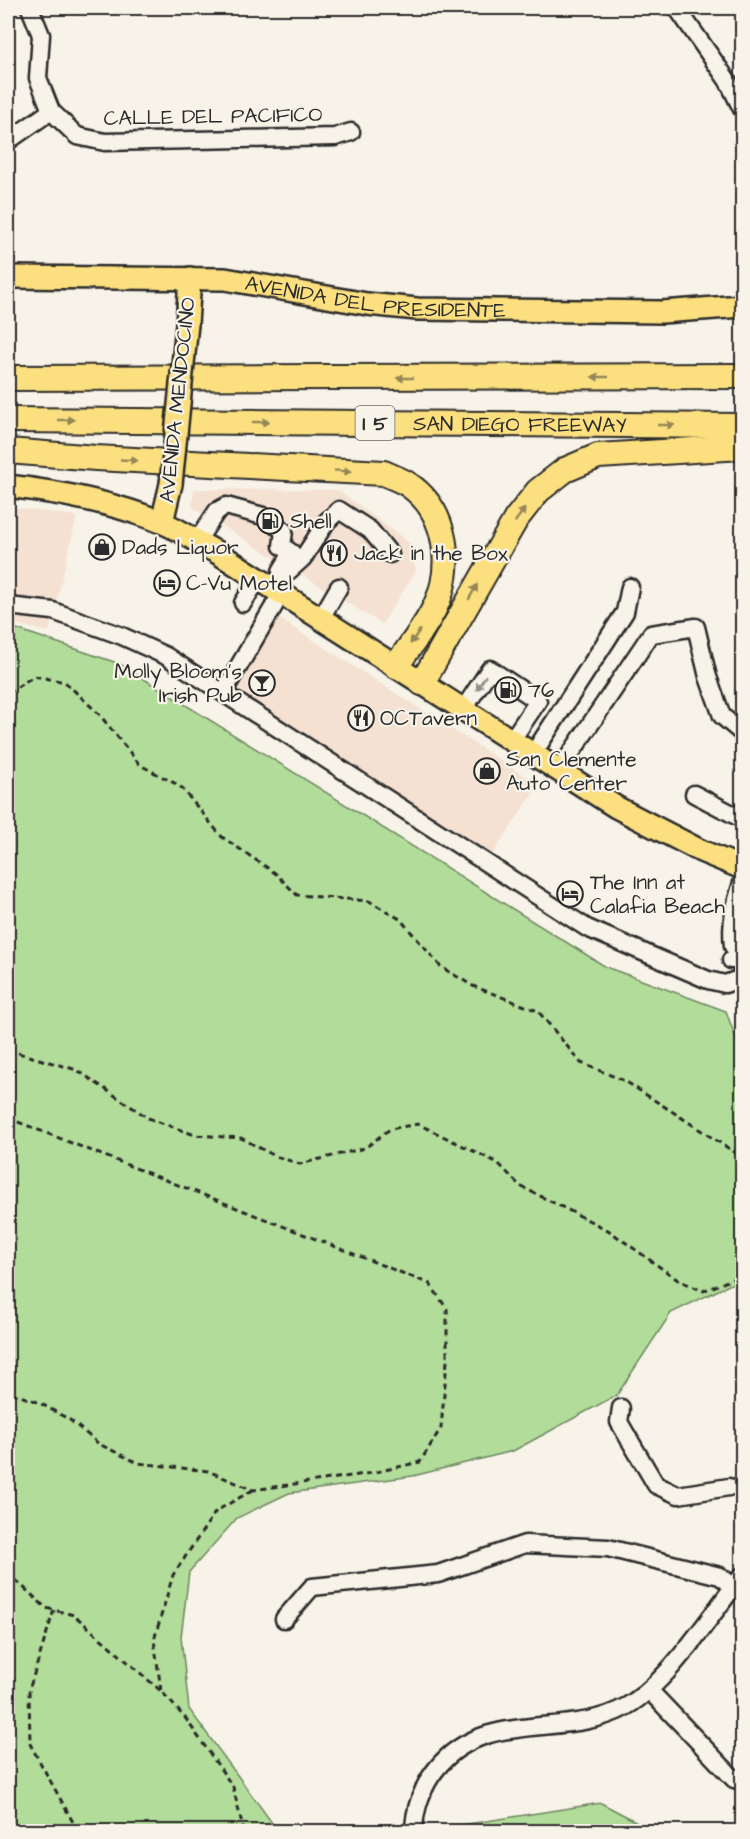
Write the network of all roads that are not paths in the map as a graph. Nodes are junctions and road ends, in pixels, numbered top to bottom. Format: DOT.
graph roads {
  1 [pos="30,8"];
  2 [pos="677,8"];
  3 [pos="742,109"];
  4 [pos="51,111"];
  5 [pos="351,132"];
  6 [pos="8,141"];
  7 [pos="8,278"];
  8 [pos="190,278"];
  9 [pos="742,306"];
  10 [pos="8,361"];
  11 [pos="742,376"];
  12 [pos="8,378"];
  13 [pos="148,379"];
  14 [pos="8,420"];
  15 [pos="742,426"];
  16 [pos="742,447"];
  17 [pos="8,450"];
  18 [pos="8,486"];
  19 [pos="263,516"];
  20 [pos="162,522"];
  21 [pos="277,526"];
  22 [pos="197,542"];
  23 [pos="390,554"];
  24 [pos="270,587"];
  25 [pos="339,587"];
  26 [pos="630,587"];
  27 [pos="243,603"];
  28 [pos="8,606"];
  29 [pos="321,618"];
  30 [pos="396,666"];
  31 [pos="422,683"];
  32 [pos="223,693"];
  33 [pos="463,710"];
  34 [pos="742,733"];
  35 [pos="511,741"];
  36 [pos="533,754"];
  37 [pos="559,771"];
  38 [pos="694,794"];
  39 [pos="742,819"];
  40 [pos="742,870"];
  41 [pos="739,956"];
  42 [pos="742,978"];
  43 [pos="621,1408"];
  44 [pos="729,1487"];
  45 [pos="738,1582"];
  46 [pos="284,1619"];
  47 [pos="649,1690"];
  48 [pos="742,1781"];
  49 [pos="414,1832"];
  1 -- 4 [label="street, CALLE DEL PACIFICO"];
  2 -- 3 [label="street"];
  4 -- 5 [label="street, CALLE DEL PACIFICO"];
  4 -- 6 [label="street"];
  7 -- 8 [label="main road, AVENIDA DEL PRESIDENTE"];
  8 -- 9 [label="main road, AVENIDA DEL PRESIDENTE"];
  8 -- 20 [label="main road, AVENIDA MENDOCINO, bridge"];
  10 -- 13 [label="highway"];
  11 -- 13 [label="highway, I 5, one-way"];
  12 -- 13 [label="highway, I 5"];
  14 -- 15 [label="highway, SAN DIEGO FREEWAY / I 5, one-way"];
  31 -- 16 [label="highway, one-way"];
  17 -- 30 [label="highway, one-way"];
  18 -- 20 [label="main road"];
  19 -- 22 [label="street"];
  20 -- 22 [label="main road"];
  21 -- 24 [label="street"];
  22 -- 24 [label="main road"];
  23 -- 24 [label="street"];
  24 -- 27 [label="street"];
  24 -- 29 [label="main road"];
  24 -- 32 [label="street"];
  25 -- 29 [label="street"];
  26 -- 36 [label="street"];
  28 -- 32 [label="street"];
  29 -- 30 [label="main road"];
  30 -- 31 [label="main road"];
  31 -- 33 [label="main road"];
  32 -- 42 [label="street"];
  33 -- 35 [label="main road"];
  35 -- 33 [label="street, one-way"];
  34 -- 37 [label="street"];
  35 -- 36 [label="main road"];
  36 -- 37 [label="main road"];
  37 -- 40 [label="main road"];
  38 -- 39 [label="street"];
  40 -- 41 [label="street"];
  43 -- 44 [label="street"];
  45 -- 46 [label="street"];
  45 -- 47 [label="street"];
  47 -- 48 [label="street"];
  47 -- 49 [label="street"];
}
